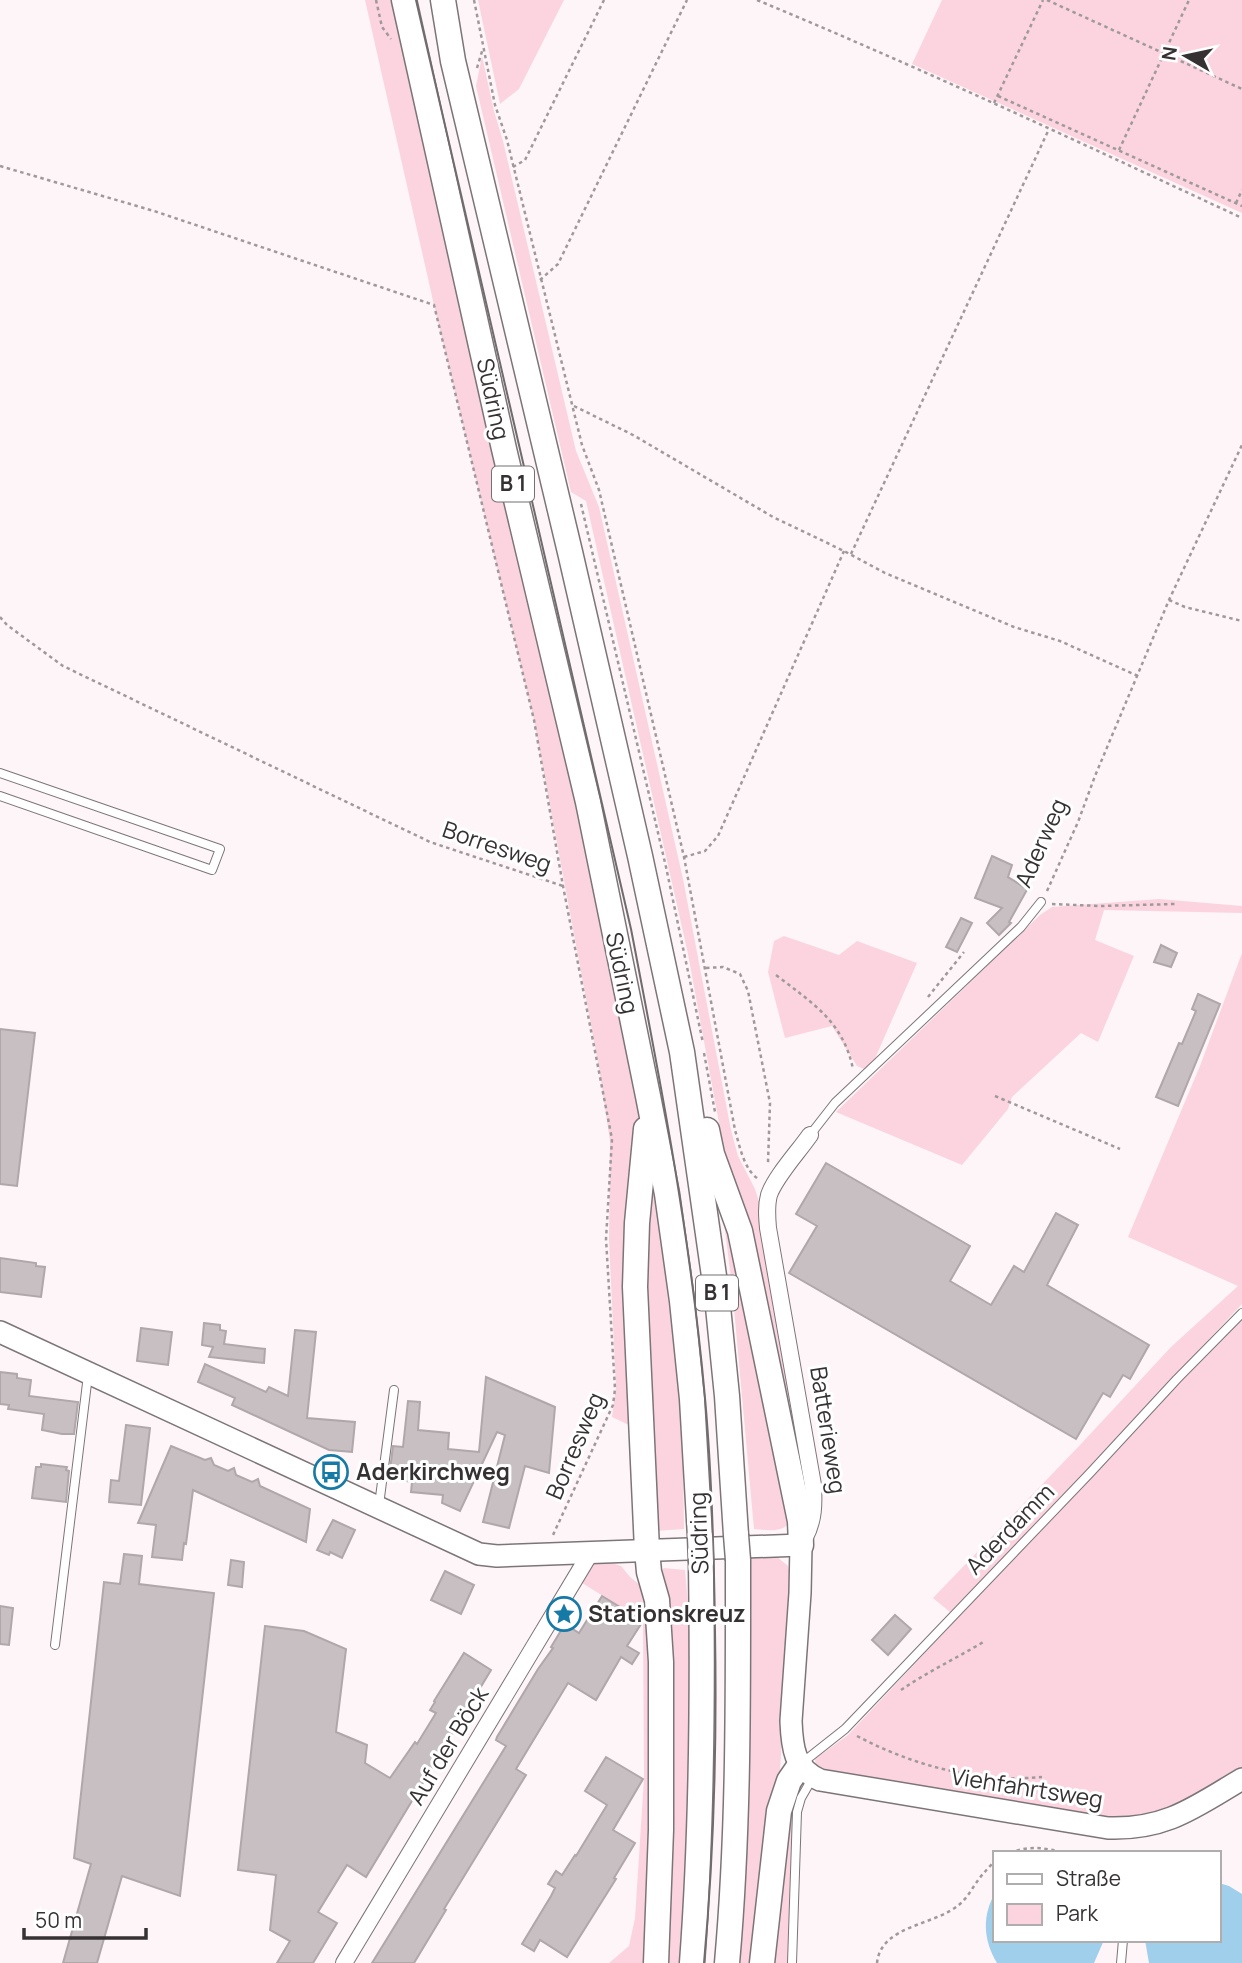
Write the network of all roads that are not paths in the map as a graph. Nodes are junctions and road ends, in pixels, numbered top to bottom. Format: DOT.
graph roads {
  1 [pos="404,0"];
  2 [pos="443,0"];
  3 [pos="0,773"];
  4 [pos="0,796"];
  5 [pos="1041,902"];
  6 [pos="682,1052"];
  7 [pos="649,1096"];
  8 [pos="810,1135"];
  9 [pos="773,1186"];
  10 [pos="1242,1313"];
  11 [pos="0,1332"];
  12 [pos="88,1372"];
  13 [pos="394,1390"];
  14 [pos="379,1508"];
  15 [pos="801,1545"];
  16 [pos="647,1550"];
  17 [pos="591,1552"];
  18 [pos="55,1645"];
  19 [pos="806,1771"];
  20 [pos="1242,1779"];
  21 [pos="1123,1942"];
  22 [pos="344,1963"];
  23 [pos="656,1963"];
  24 [pos="692,1963"];
  25 [pos="727,1963"];
  26 [pos="762,1963"];
  27 [pos="792,1963"];
  28 [pos="1121,1963"];
  1 -- 7 [label="main road, Südring / B 1"];
  2 -- 6 [label="main road, Südring / B 1"];
  3 -- 4 [label="lane"];
  5 -- 8 [label="lane, Aderweg"];
  6 -- 15 [label="main road"];
  6 -- 25 [label="main road, Südring / B 1, bridge"];
  7 -- 16 [label="main road"];
  7 -- 24 [label="main road, Südring / B 1, bridge"];
  8 -- 9 [label="street, Aderweg"];
  9 -- 15 [label="street, Batterieweg"];
  10 -- 19 [label="lane, Aderdamm"];
  11 -- 12 [label="street"];
  12 -- 14 [label="street"];
  12 -- 18 [label="lane"];
  13 -- 14 [label="lane"];
  14 -- 17 [label="street"];
  15 -- 16 [label="street"];
  15 -- 19 [label="street, Batterieweg"];
  16 -- 17 [label="street"];
  16 -- 23 [label="main road"];
  17 -- 22 [label="street, Auf der Böck"];
  19 -- 20 [label="street, Viehfahrtsweg"];
  19 -- 26 [label="main road"];
  19 -- 27 [label="lane"];
  21 -- 28 [label="lane"];
}
